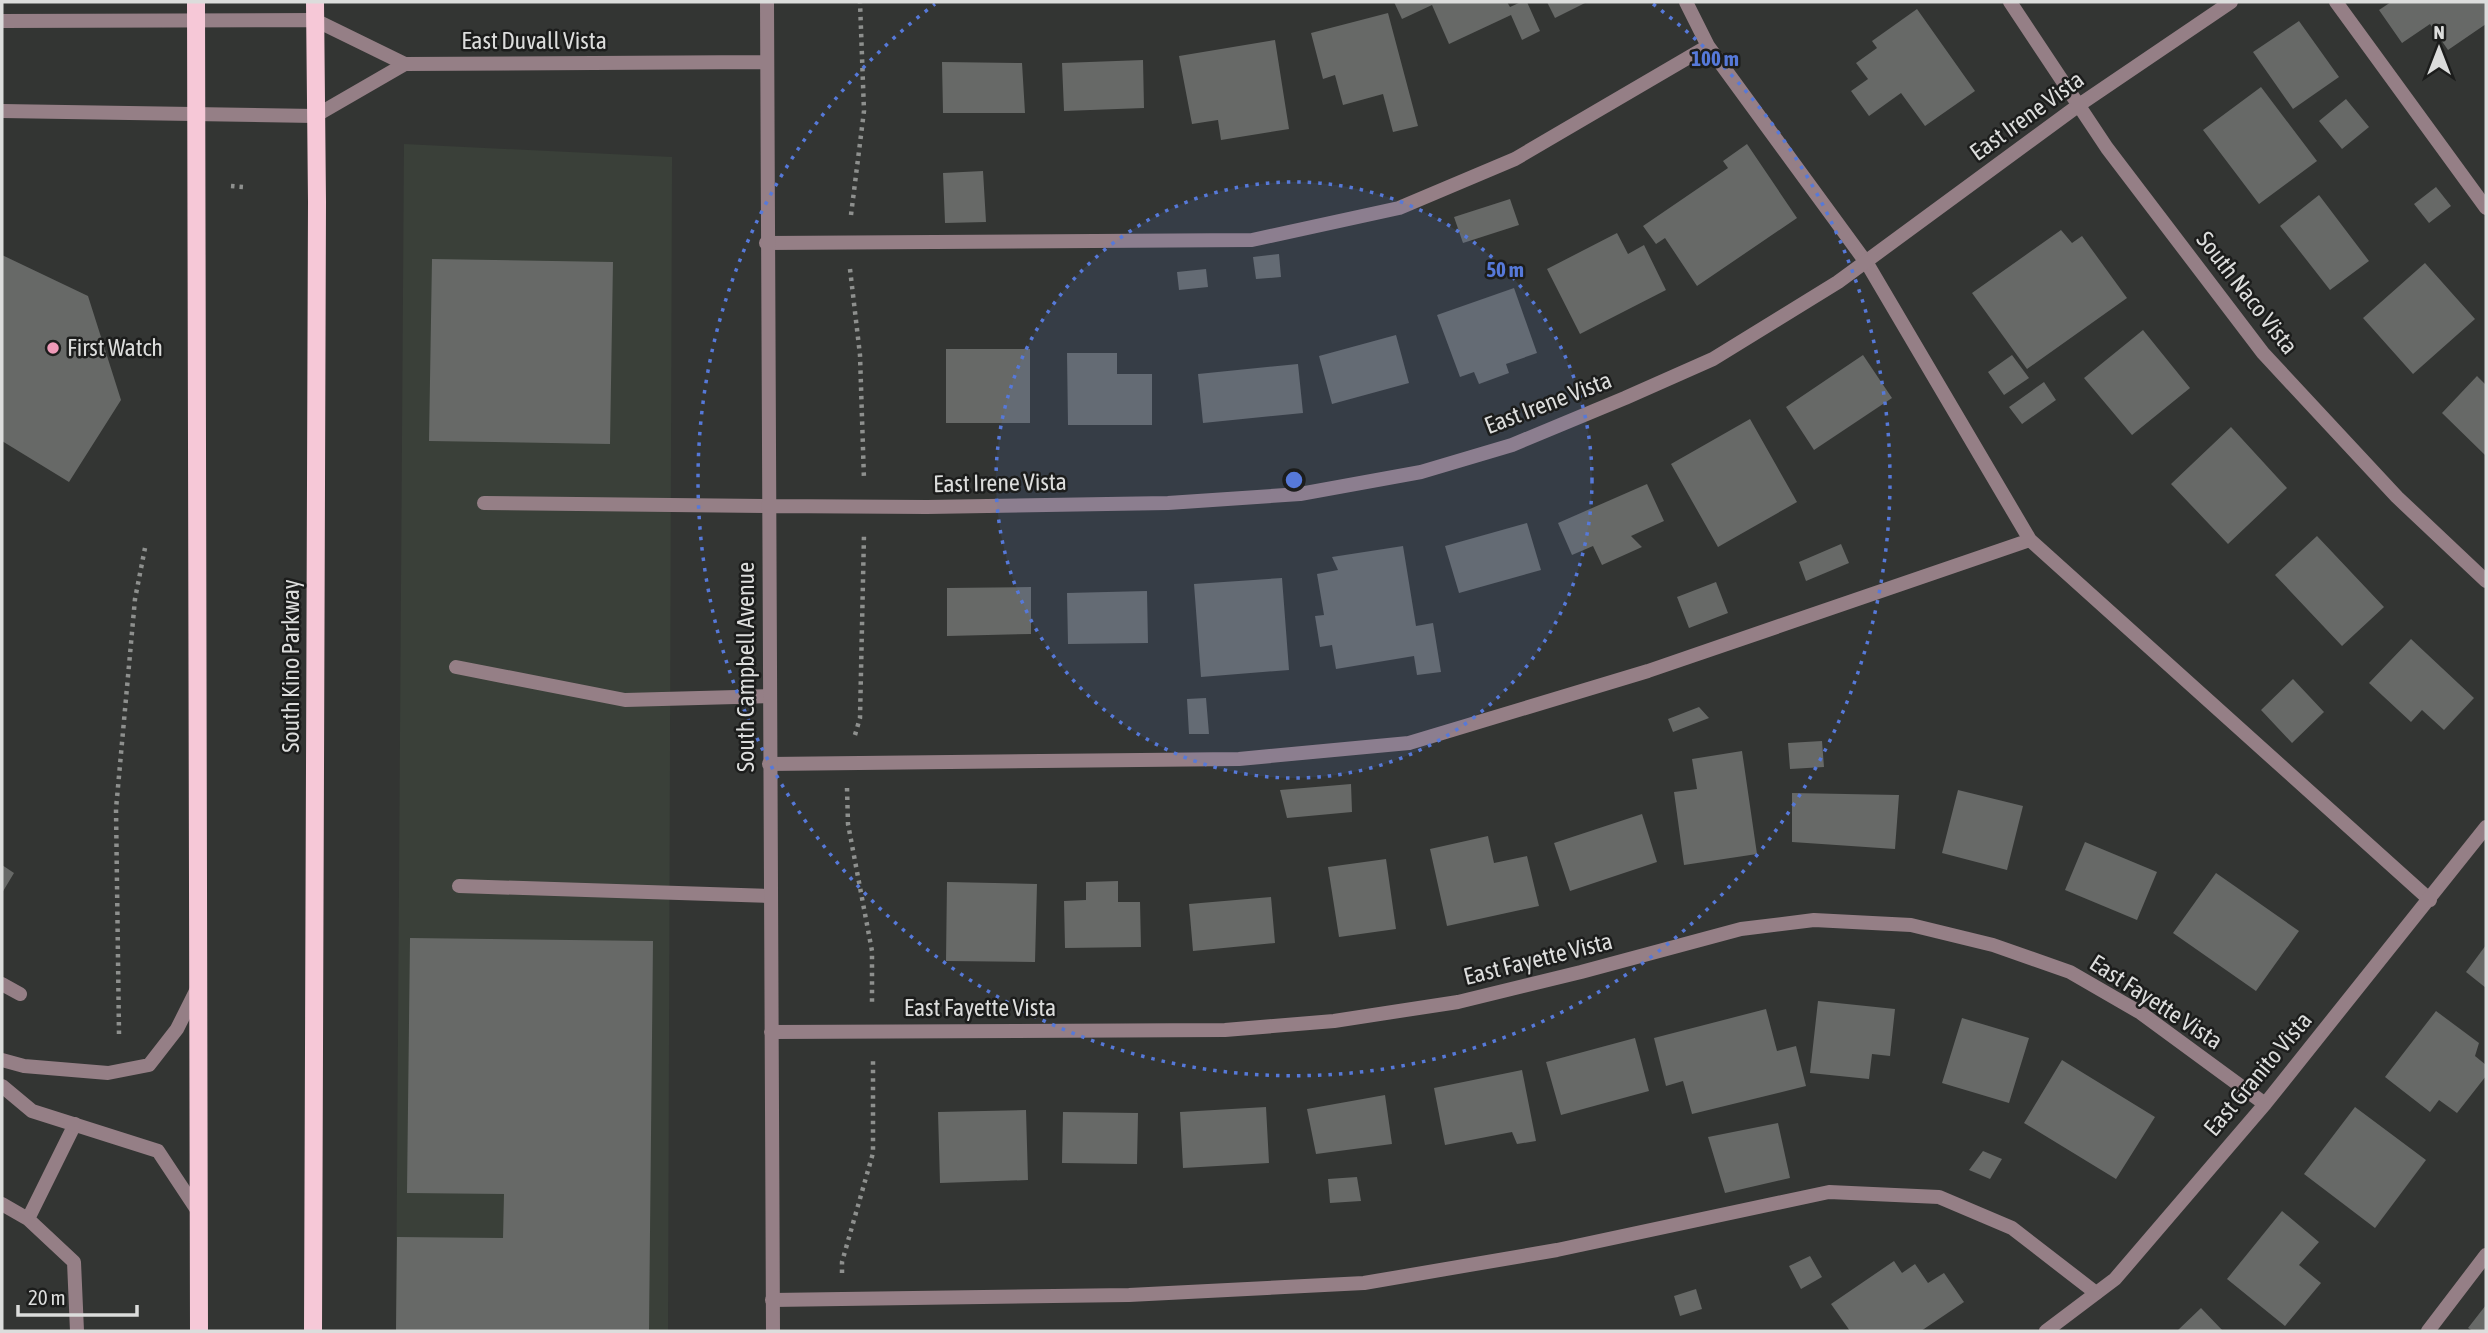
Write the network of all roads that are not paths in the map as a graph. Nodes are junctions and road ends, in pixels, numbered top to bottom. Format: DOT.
graph roads {
  1 [pos="196,2"];
  2 [pos="767,2"];
  3 [pos="1686,2"];
  4 [pos="2010,2"];
  5 [pos="2231,2"];
  6 [pos="2336,2"];
  7 [pos="315,11"];
  8 [pos="2,21"];
  9 [pos="197,21"];
  10 [pos="1708,46"];
  11 [pos="766,62"];
  12 [pos="405,64"];
  13 [pos="2079,105"];
  14 [pos="2,111"];
  15 [pos="197,114"];
  16 [pos="315,117"];
  17 [pos="2486,208"];
  18 [pos="766,243"];
  19 [pos="1866,262"];
  20 [pos="484,503"];
  21 [pos="768,506"];
  22 [pos="2030,540"];
  23 [pos="2486,581"];
  24 [pos="456,667"];
  25 [pos="769,696"];
  26 [pos="769,764"];
  27 [pos="2486,827"];
  28 [pos="459,886"];
  29 [pos="770,896"];
  30 [pos="2430,900"];
  31 [pos="2,984"];
  32 [pos="198,986"];
  33 [pos="20,994"];
  34 [pos="771,1032"];
  35 [pos="2,1060"];
  36 [pos="2,1086"];
  37 [pos="2265,1104"];
  38 [pos="75,1124"];
  39 [pos="6,1206"];
  40 [pos="199,1213"];
  41 [pos="28,1219"];
  42 [pos="2,1223"];
  43 [pos="2486,1255"];
  44 [pos="2096,1293"];
  45 [pos="772,1300"];
  46 [pos="77,1331"];
  47 [pos="199,1331"];
  48 [pos="313,1331"];
  49 [pos="773,1331"];
  50 [pos="2046,1331"];
  51 [pos="2428,1331"];
  1 -- 9 [label="main road"];
  2 -- 11 [label="street, South Campbell Avenue"];
  3 -- 10 [label="street"];
  4 -- 13 [label="street, South Naco Vista"];
  5 -- 13 [label="street, East Irene Vista"];
  6 -- 17 [label="street"];
  7 -- 9 [label="street"];
  7 -- 12 [label="street"];
  7 -- 16 [label="main road, South Kino Parkway"];
  8 -- 9 [label="street"];
  9 -- 15 [label="main road"];
  10 -- 18 [label="street"];
  10 -- 19 [label="street"];
  11 -- 12 [label="street, East Duvall Vista"];
  11 -- 18 [label="street, South Campbell Avenue"];
  12 -- 16 [label="street"];
  13 -- 19 [label="street, East Irene Vista"];
  13 -- 23 [label="street, South Naco Vista"];
  14 -- 15 [label="street"];
  15 -- 16 [label="street"];
  15 -- 32 [label="main road"];
  16 -- 48 [label="main road, South Kino Parkway"];
  18 -- 21 [label="street, South Campbell Avenue"];
  19 -- 21 [label="street, East Irene Vista"];
  19 -- 22 [label="street"];
  20 -- 21 [label="street, East Irene Vista"];
  21 -- 25 [label="street, South Campbell Avenue"];
  22 -- 26 [label="street"];
  22 -- 30 [label="street"];
  24 -- 25 [label="street"];
  25 -- 26 [label="street, South Campbell Avenue"];
  26 -- 29 [label="street, South Campbell Avenue"];
  27 -- 30 [label="street, East Granito Vista"];
  28 -- 29 [label="street"];
  29 -- 34 [label="street, South Campbell Avenue"];
  30 -- 37 [label="street, East Granito Vista"];
  31 -- 33 [label="street"];
  32 -- 35 [label="street"];
  32 -- 40 [label="main road"];
  34 -- 37 [label="street, East Fayette Vista"];
  34 -- 45 [label="street, South Campbell Avenue"];
  36 -- 38 [label="street"];
  37 -- 44 [label="street, East Granito Vista"];
  38 -- 40 [label="street"];
  38 -- 41 [label="street"];
  39 -- 41 [label="street"];
  39 -- 42 [label="street"];
  40 -- 47 [label="main road"];
  41 -- 46 [label="street"];
  43 -- 51 [label="street"];
  44 -- 45 [label="street"];
  44 -- 50 [label="street, East Granito Vista"];
  45 -- 49 [label="street, South Campbell Avenue"];
}
